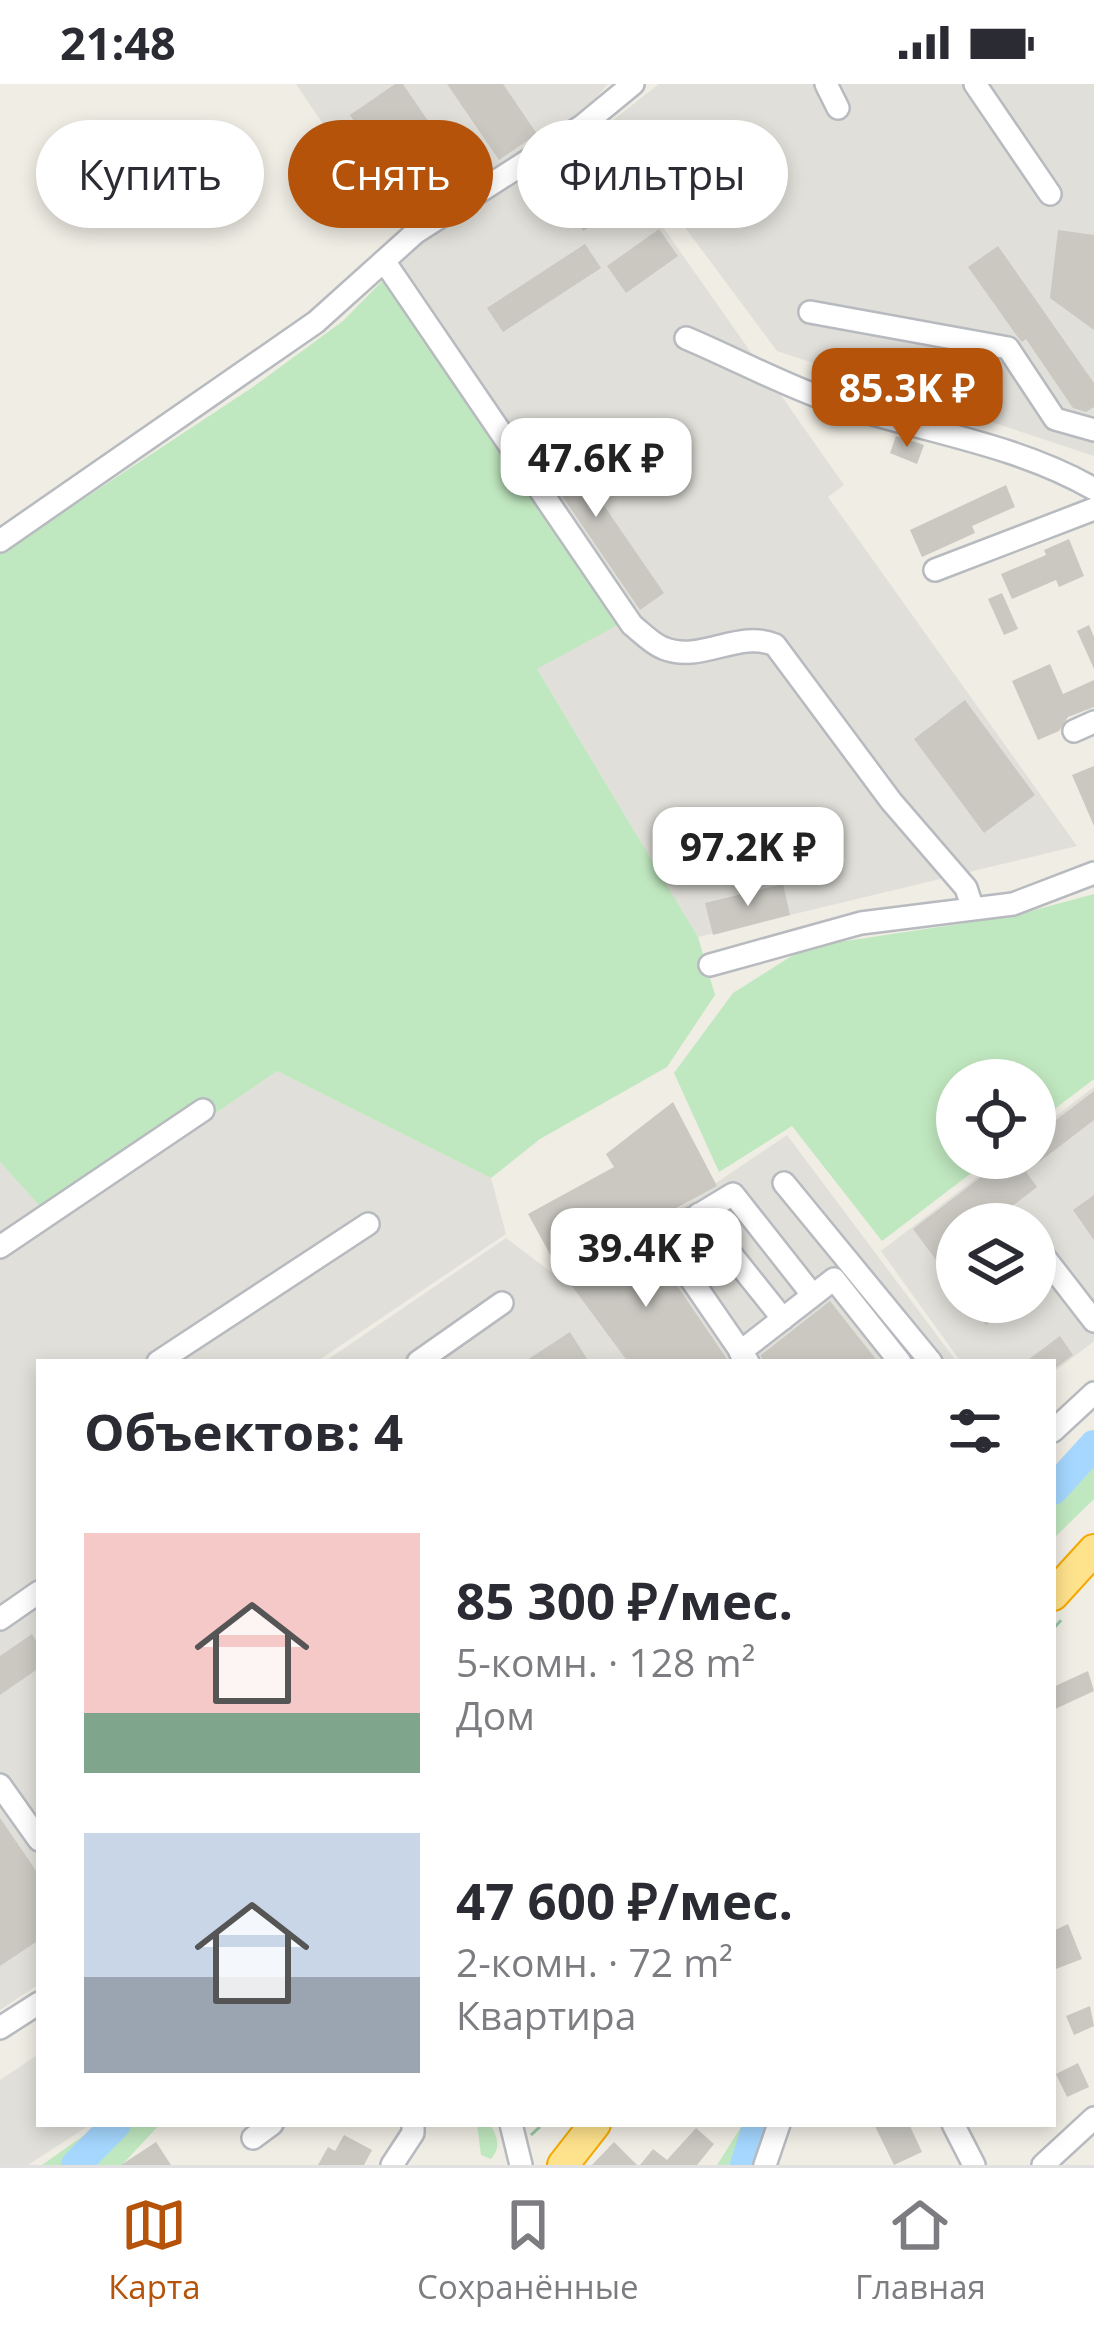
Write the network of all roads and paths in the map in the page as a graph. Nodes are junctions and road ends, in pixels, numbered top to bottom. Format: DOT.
graph roads {
  1 [pos="633,84"];
  2 [pos="826,84"];
  3 [pos="975,84"];
  4 [pos="838,108"];
  5 [pos="1050,194"];
  6 [pos="384,261"];
  7 [pos="810,312"];
  8 [pos="686,338"];
  9 [pos="1094,430"];
  10 [pos="1094,489"];
  11 [pos="1094,509"];
  12 [pos="0,542"];
  13 [pos="935,570"];
  14 [pos="1094,873"];
  15 [pos="973,909"];
  16 [pos="710,965"];
  17 [pos="203,1110"];
  18 [pos="784,1183"];
  19 [pos="699,1214"];
  20 [pos="368,1224"];
  21 [pos="0,1247"];
  22 [pos="843,1272"];
  23 [pos="1056,1272"];
  24 [pos="811,1294"];
  25 [pos="502,1304"];
  26 [pos="783,1319"];
  27 [pos="1094,1321"];
  28 [pos="744,1357"];
  29 [pos="163,1359"];
  30 [pos="422,1359"];
  31 [pos="898,1359"];
  32 [pos="928,1359"];
  33 [pos="1094,1393"];
  34 [pos="1056,1428"];
  35 [pos="1094,1550"];
  36 [pos="1056,1592"];
  37 [pos="36,1594"];
  38 [pos="0,1619"];
  39 [pos="0,1785"];
  40 [pos="36,1836"];
  41 [pos="36,2004"];
  42 [pos="0,2028"];
  43 [pos="1094,2118"];
  44 [pos="413,2127"];
  45 [pos="512,2127"];
  46 [pos="593,2127"];
  47 [pos="777,2127"];
  48 [pos="955,2127"];
  49 [pos="392,2165"];
  50 [pos="521,2165"];
  51 [pos="563,2165"];
  52 [pos="765,2165"];
  53 [pos="974,2165"];
  54 [pos="1043,2165"];
  1 -- 6 [label="street"];
  2 -- 4 [label="street"];
  3 -- 5 [label="street"];
  6 -- 12 [label="street"];
  6 -- 15 [label="street"];
  7 -- 9 [label="street"];
  8 -- 10 [label="street"];
  11 -- 13 [label="street"];
  14 -- 15 [label="street"];
  15 -- 16 [label="street"];
  17 -- 21 [label="street"];
  18 -- 22 [label="street"];
  19 -- 24 [label="street"];
  19 -- 26 [label="street"];
  19 -- 28 [label="street"];
  20 -- 29 [label="street"];
  22 -- 26 [label="street"];
  22 -- 31 [label="street"];
  22 -- 32 [label="street"];
  23 -- 27 [label="street"];
  25 -- 30 [label="street"];
  26 -- 28 [label="street"];
  33 -- 34 [label="street"];
  35 -- 36 [label="highway"];
  37 -- 38 [label="street"];
  39 -- 40 [label="street"];
  41 -- 42 [label="street"];
  43 -- 54 [label="street"];
  44 -- 49 [label="street"];
  45 -- 50 [label="street"];
  46 -- 51 [label="highway"];
  47 -- 52 [label="street"];
  48 -- 53 [label="street"];
}
